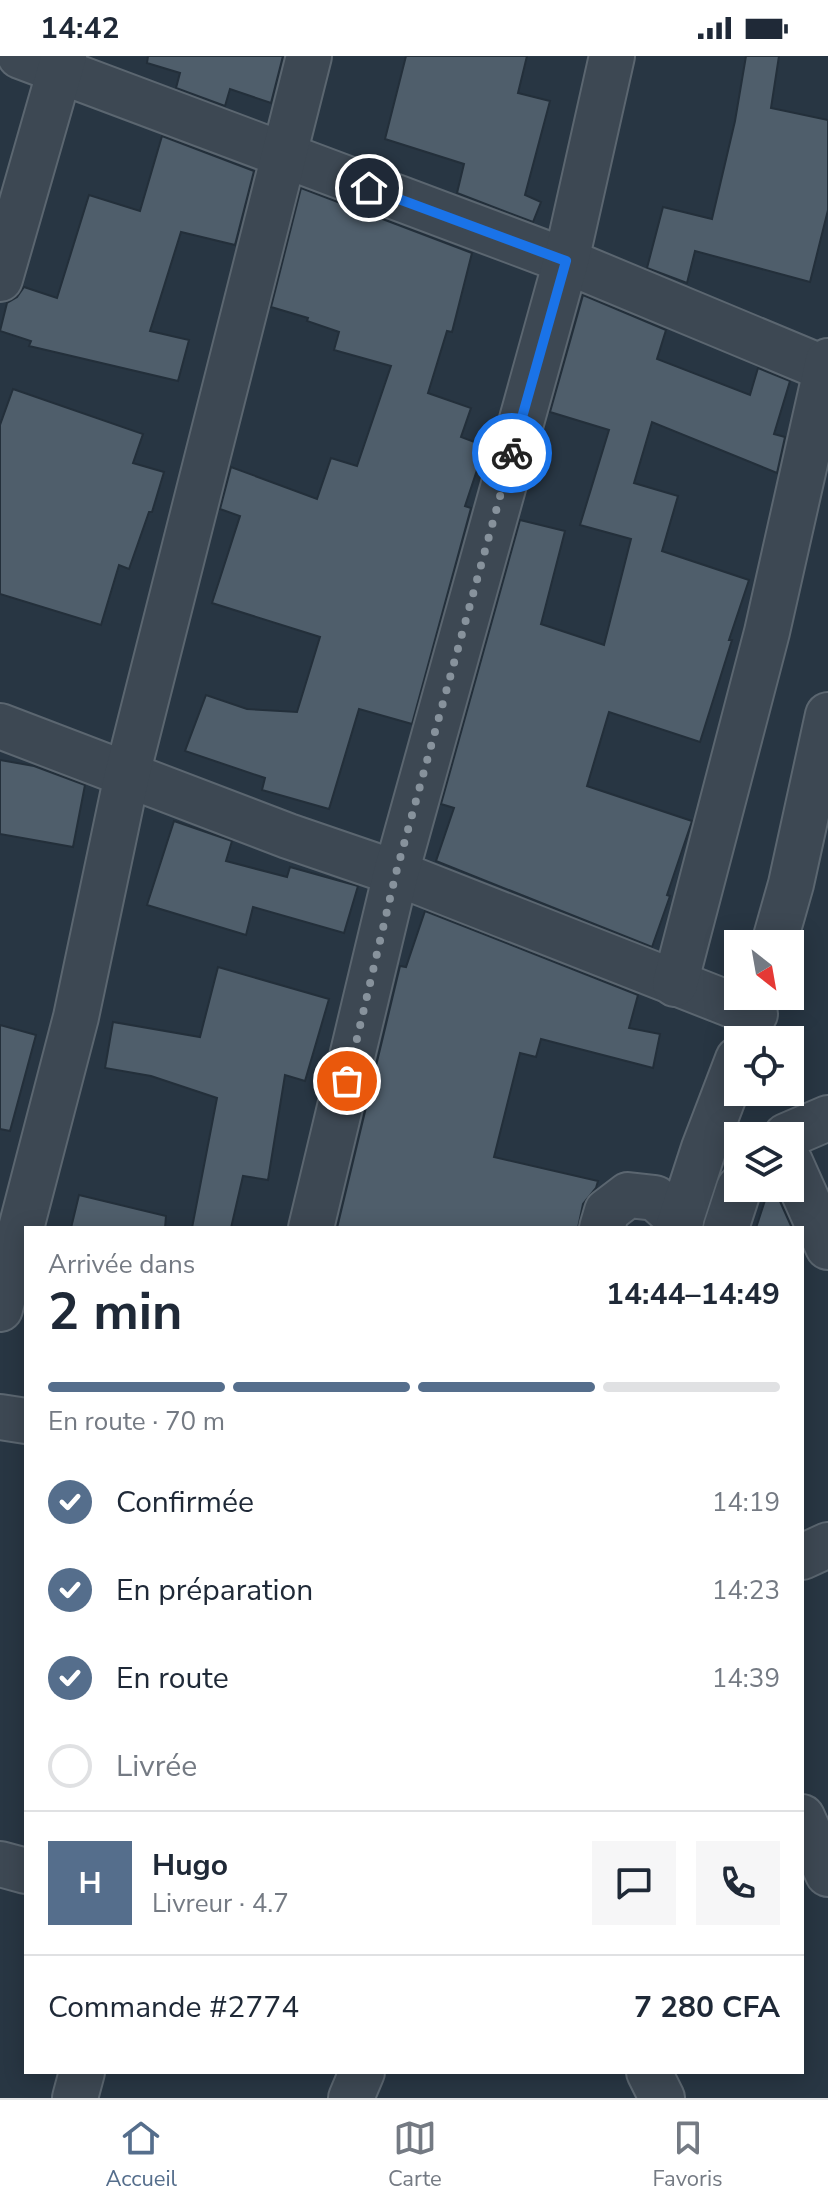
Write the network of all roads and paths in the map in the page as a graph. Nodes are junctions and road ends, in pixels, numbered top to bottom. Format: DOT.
graph roads {
  1 [pos="20,56"];
  2 [pos="309,56"];
  3 [pos="612,56"];
  4 [pos="62,64"];
  5 [pos="286,156"];
  6 [pos="566,261"];
  7 [pos="0,279"];
  8 [pos="827,367"];
  9 [pos="828,715"];
  10 [pos="0,726"];
  11 [pos="127,775"];
  12 [pos="396,873"];
  13 [pos="778,930"];
  14 [pos="675,984"];
  15 [pos="753,1017"];
  16 [pos="729,1106"];
  17 [pos="828,1118"];
  18 [pos="804,1128"];
  19 [pos="721,1145"];
  20 [pos="804,1193"];
  21 [pos="734,1202"];
  22 [pos="680,1224"];
  23 [pos="311,1226"];
  24 [pos="603,1226"];
  25 [pos="727,1226"];
  26 [pos="828,1247"];
  27 [pos="0,1309"];
  28 [pos="0,1417"];
  29 [pos="24,1421"];
  30 [pos="828,1545"];
  31 [pos="804,1556"];
  32 [pos="804,1821"];
  33 [pos="0,1864"];
  34 [pos="24,1870"];
  35 [pos="828,1874"];
  36 [pos="81,2074"];
  37 [pos="361,2074"];
  38 [pos="650,2074"];
  39 [pos="75,2098"];
  40 [pos="351,2098"];
  41 [pos="662,2098"];
  1 -- 4 [label="street"];
  2 -- 5 [label="street"];
  3 -- 6 [label="street"];
  4 -- 5 [label="street"];
  4 -- 7 [label="street"];
  5 -- 6 [label="street"];
  5 -- 11 [label="street"];
  6 -- 8 [label="street"];
  6 -- 12 [label="street"];
  8 -- 14 [label="street"];
  9 -- 13 [label="street"];
  10 -- 11 [label="street"];
  11 -- 12 [label="street"];
  11 -- 27 [label="street"];
  12 -- 14 [label="street"];
  12 -- 23 [label="street"];
  14 -- 15 [label="street"];
  16 -- 19 [label="street"];
  17 -- 18 [label="street"];
  19 -- 22 [label="street"];
  20 -- 26 [label="street"];
  21 -- 25 [label="street"];
  22 -- 24 [label="street"];
  28 -- 29 [label="street"];
  30 -- 31 [label="street"];
  32 -- 35 [label="street"];
  33 -- 34 [label="street"];
  36 -- 39 [label="street"];
  37 -- 40 [label="street"];
  38 -- 41 [label="street"];
}
